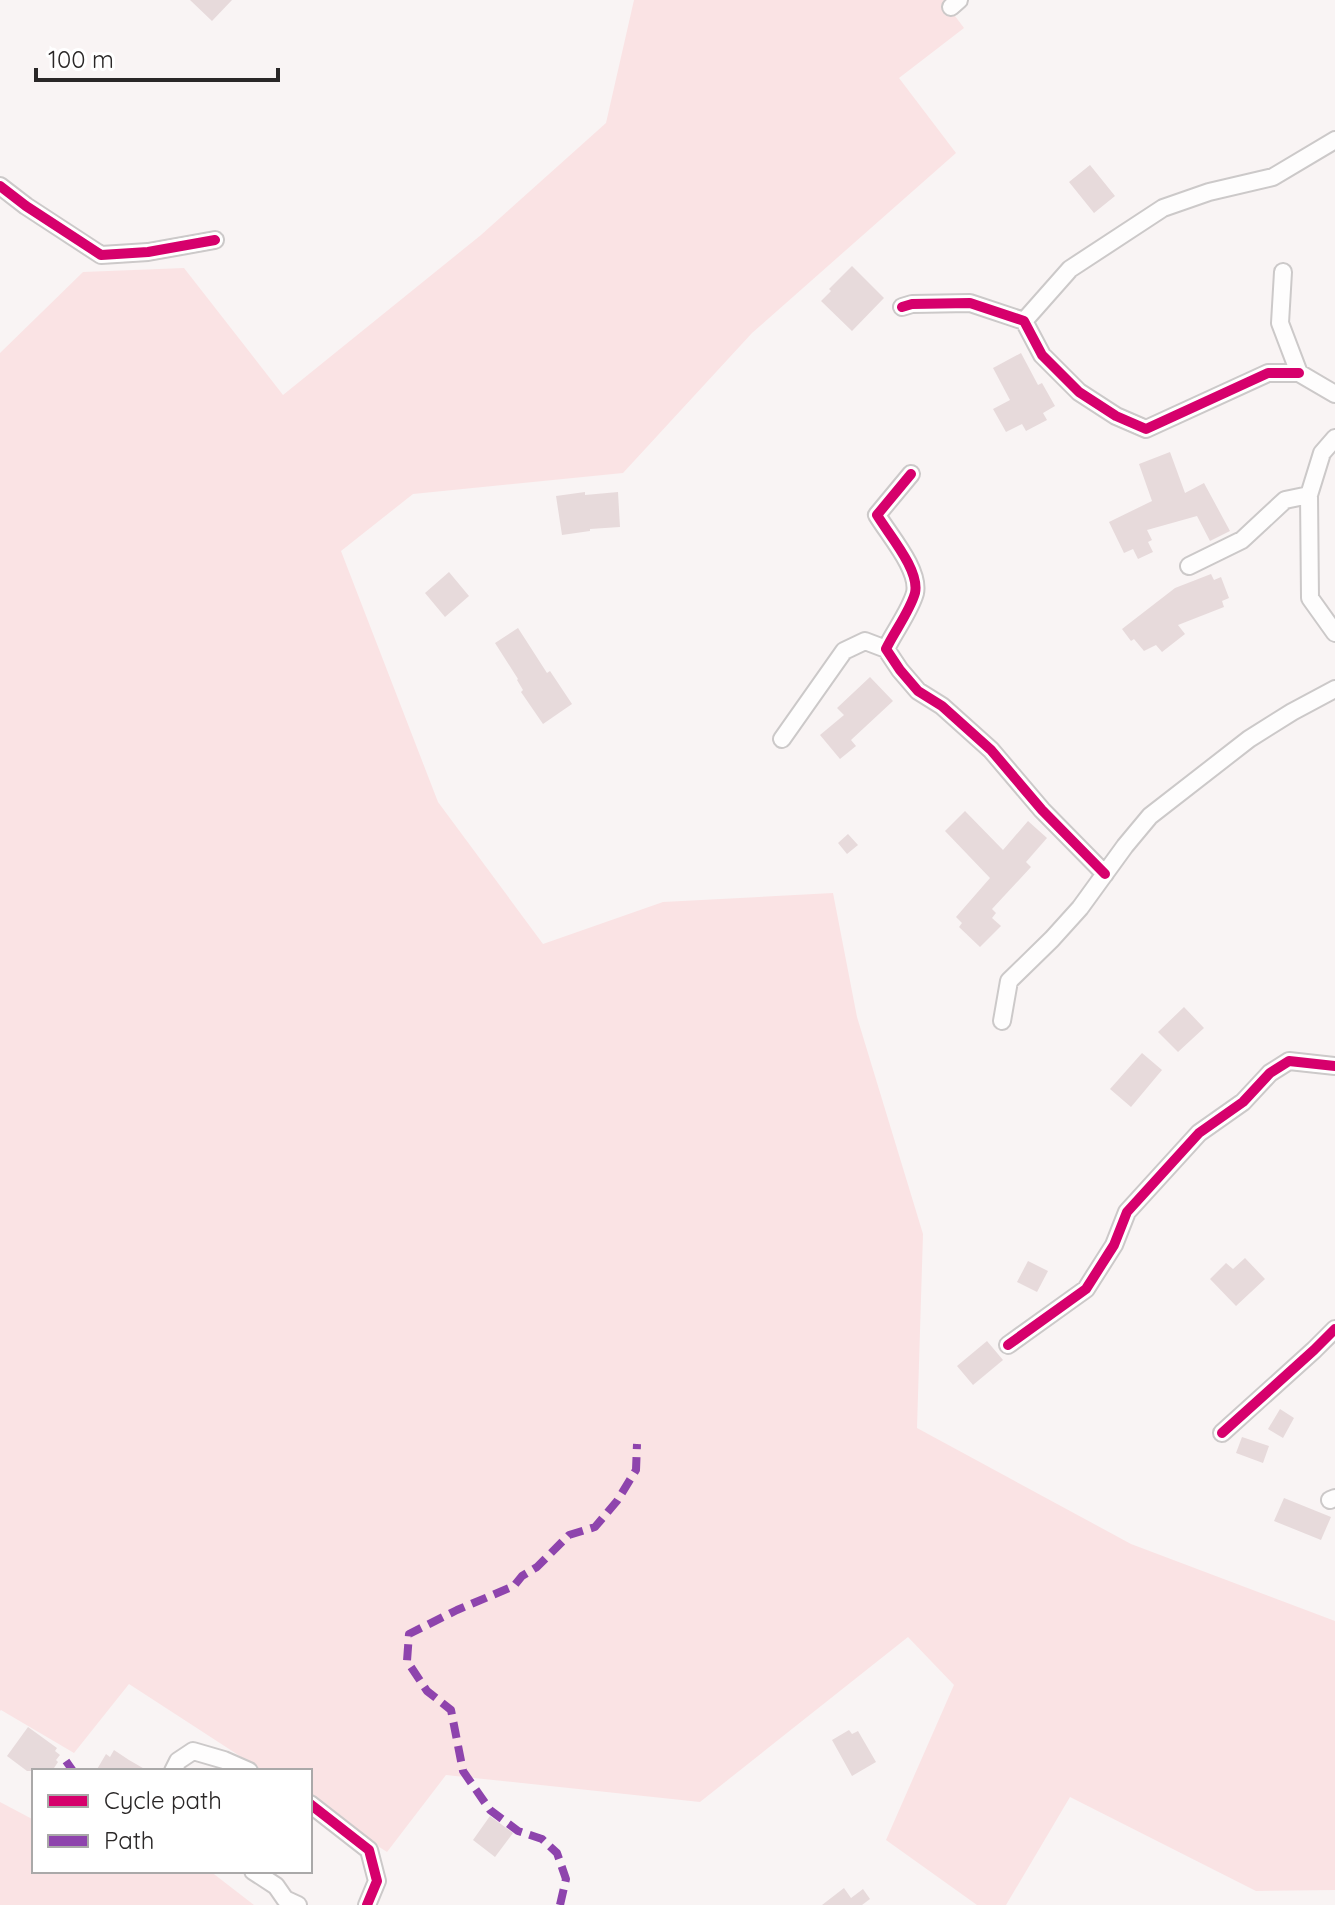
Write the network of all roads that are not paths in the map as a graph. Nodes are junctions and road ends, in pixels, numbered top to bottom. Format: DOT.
graph roads {
  1 [pos="1335,140"];
  2 [pos="0,186"];
  3 [pos="215,240"];
  4 [pos="1283,272"];
  5 [pos="902,307"];
  6 [pos="1024,321"];
  7 [pos="1299,373"];
  8 [pos="1335,394"];
  9 [pos="1335,438"];
  10 [pos="911,474"];
  11 [pos="1309,495"];
  12 [pos="1189,566"];
  13 [pos="1335,633"];
  14 [pos="886,649"];
  15 [pos="1335,689"];
  16 [pos="782,739"];
  17 [pos="1105,874"];
  18 [pos="1002,1021"];
  19 [pos="1335,1066"];
  20 [pos="1335,1329"];
  21 [pos="1008,1345"];
  22 [pos="1222,1433"];
  23 [pos="174,1769"];
  24 [pos="244,1769"];
  25 [pos="312,1806"];
  26 [pos="256,1873"];
  27 [pos="298,1905"];
  28 [pos="367,1905"];
  1 -- 6 [label="street"];
  2 -- 3 [label="street"];
  4 -- 7 [label="street"];
  5 -- 6 [label="street"];
  6 -- 7 [label="street"];
  7 -- 8 [label="street"];
  9 -- 11 [label="street"];
  10 -- 14 [label="street"];
  11 -- 12 [label="street"];
  11 -- 13 [label="street"];
  14 -- 16 [label="street"];
  14 -- 17 [label="street"];
  15 -- 17 [label="street"];
  17 -- 18 [label="street"];
  19 -- 21 [label="street"];
  20 -- 22 [label="street"];
  23 -- 24 [label="street"];
  25 -- 28 [label="street"];
  26 -- 27 [label="street"];
}
